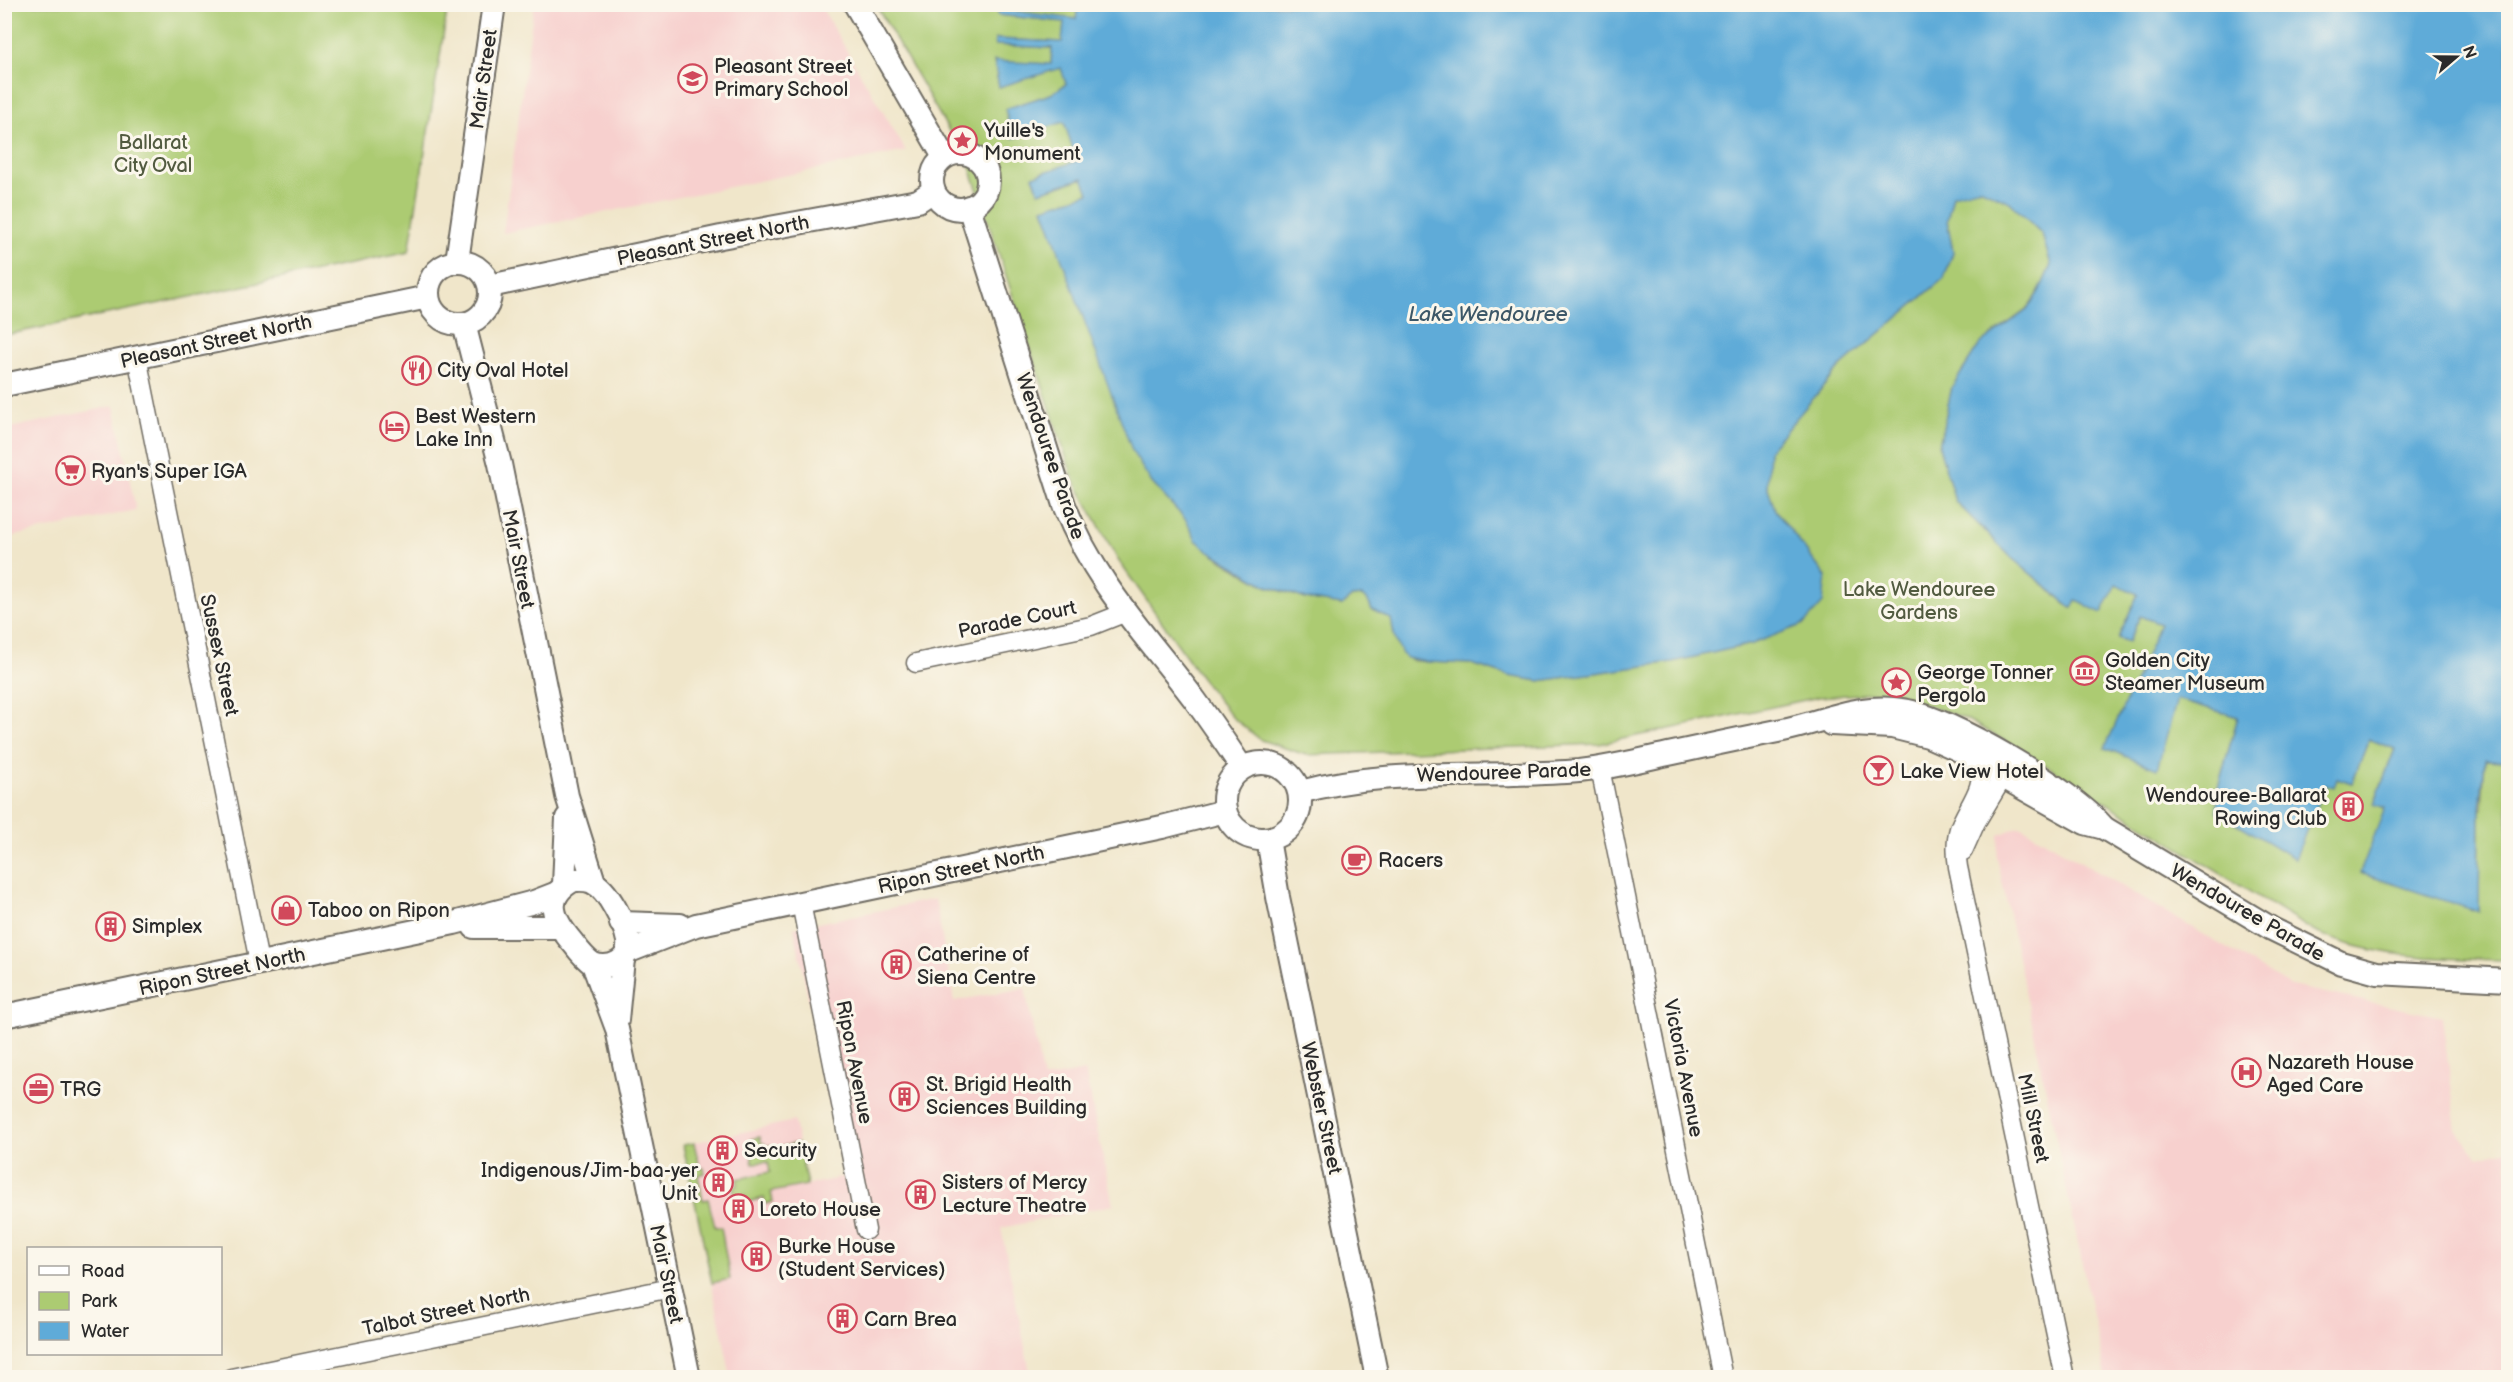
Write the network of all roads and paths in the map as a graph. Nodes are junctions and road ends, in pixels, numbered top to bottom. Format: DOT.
graph roads {
  1 [pos="494,4"];
  2 [pos="855,4"];
  3 [pos="944,157"];
  4 [pos="933,191"];
  5 [pos="969,207"];
  6 [pos="457,261"];
  7 [pos="490,286"];
  8 [pos="428,297"];
  9 [pos="464,324"];
  10 [pos="137,357"];
  11 [pos="4,385"];
  12 [pos="1124,613"];
  13 [pos="916,663"];
  14 [pos="1990,758"];
  15 [pos="1242,768"];
  16 [pos="1600,768"];
  17 [pos="2003,777"];
  18 [pos="1300,792"];
  19 [pos="567,796"];
  20 [pos="1225,810"];
  21 [pos="2104,828"];
  22 [pos="1268,839"];
  23 [pos="1958,867"];
  24 [pos="594,882"];
  25 [pos="561,889"];
  26 [pos="801,903"];
  27 [pos="621,923"];
  28 [pos="696,925"];
  29 [pos="439,927"];
  30 [pos="559,927"];
  31 [pos="625,956"];
  32 [pos="259,962"];
  33 [pos="593,964"];
  34 [pos="2508,980"];
  35 [pos="4,1016"];
  36 [pos="616,1029"];
  37 [pos="866,1230"];
  38 [pos="670,1288"];
  39 [pos="231,1377"];
  40 [pos="689,1377"];
  41 [pos="1377,1377"];
  42 [pos="1723,1377"];
  43 [pos="2065,1377"];
  1 -- 6 [label="street, Mair Street"];
  2 -- 3 [label="street"];
  3 -- 4 [label="street"];
  3 -- 5 [label="street"];
  4 -- 5 [label="street"];
  4 -- 7 [label="street, Pleasant Street North"];
  5 -- 12 [label="street, Wendouree Parade"];
  6 -- 7 [label="street"];
  6 -- 8 [label="street"];
  7 -- 9 [label="street"];
  8 -- 9 [label="street"];
  8 -- 10 [label="street, Pleasant Street North"];
  9 -- 19 [label="street, Mair Street"];
  10 -- 11 [label="street, Pleasant Street North"];
  10 -- 32 [label="street, Sussex Street"];
  12 -- 13 [label="street, Parade Court"];
  12 -- 15 [label="street, Wendouree Parade"];
  14 -- 16 [label="street, Wendouree Parade"];
  14 -- 17 [label="street"];
  14 -- 21 [label="street, Wendouree Parade"];
  14 -- 23 [label="street, Mill Street"];
  15 -- 18 [label="street"];
  15 -- 20 [label="street"];
  16 -- 18 [label="street, Wendouree Parade"];
  16 -- 42 [label="street, Victoria Avenue"];
  17 -- 21 [label="street, Wendouree Parade"];
  17 -- 23 [label="street"];
  18 -- 22 [label="street"];
  19 -- 24 [label="street, Mair Street"];
  19 -- 25 [label="street, Mair Street"];
  20 -- 22 [label="street"];
  20 -- 26 [label="street, Ripon Street North"];
  21 -- 34 [label="street, Wendouree Parade"];
  22 -- 41 [label="street, Webster Street"];
  23 -- 43 [label="street, Mill Street"];
  24 -- 25 [label="street"];
  24 -- 27 [label="street"];
  25 -- 29 [label="street, Ripon Street North"];
  25 -- 30 [label="street"];
  26 -- 28 [label="street, Ripon Street North"];
  26 -- 37 [label="street, Ripon Avenue"];
  27 -- 28 [label="street, Ripon Street North"];
  27 -- 31 [label="street"];
  28 -- 31 [label="street, Ripon Street North"];
  29 -- 30 [label="street, Ripon Street North"];
  29 -- 32 [label="street, Ripon Street North"];
  30 -- 33 [label="street"];
  31 -- 33 [label="street"];
  31 -- 36 [label="street, Mair Street"];
  32 -- 35 [label="street, Ripon Street North"];
  33 -- 36 [label="street, Mair Street"];
  36 -- 38 [label="street, Mair Street"];
  38 -- 39 [label="street, Talbot Street North"];
  38 -- 40 [label="street, Mair Street"];
}
